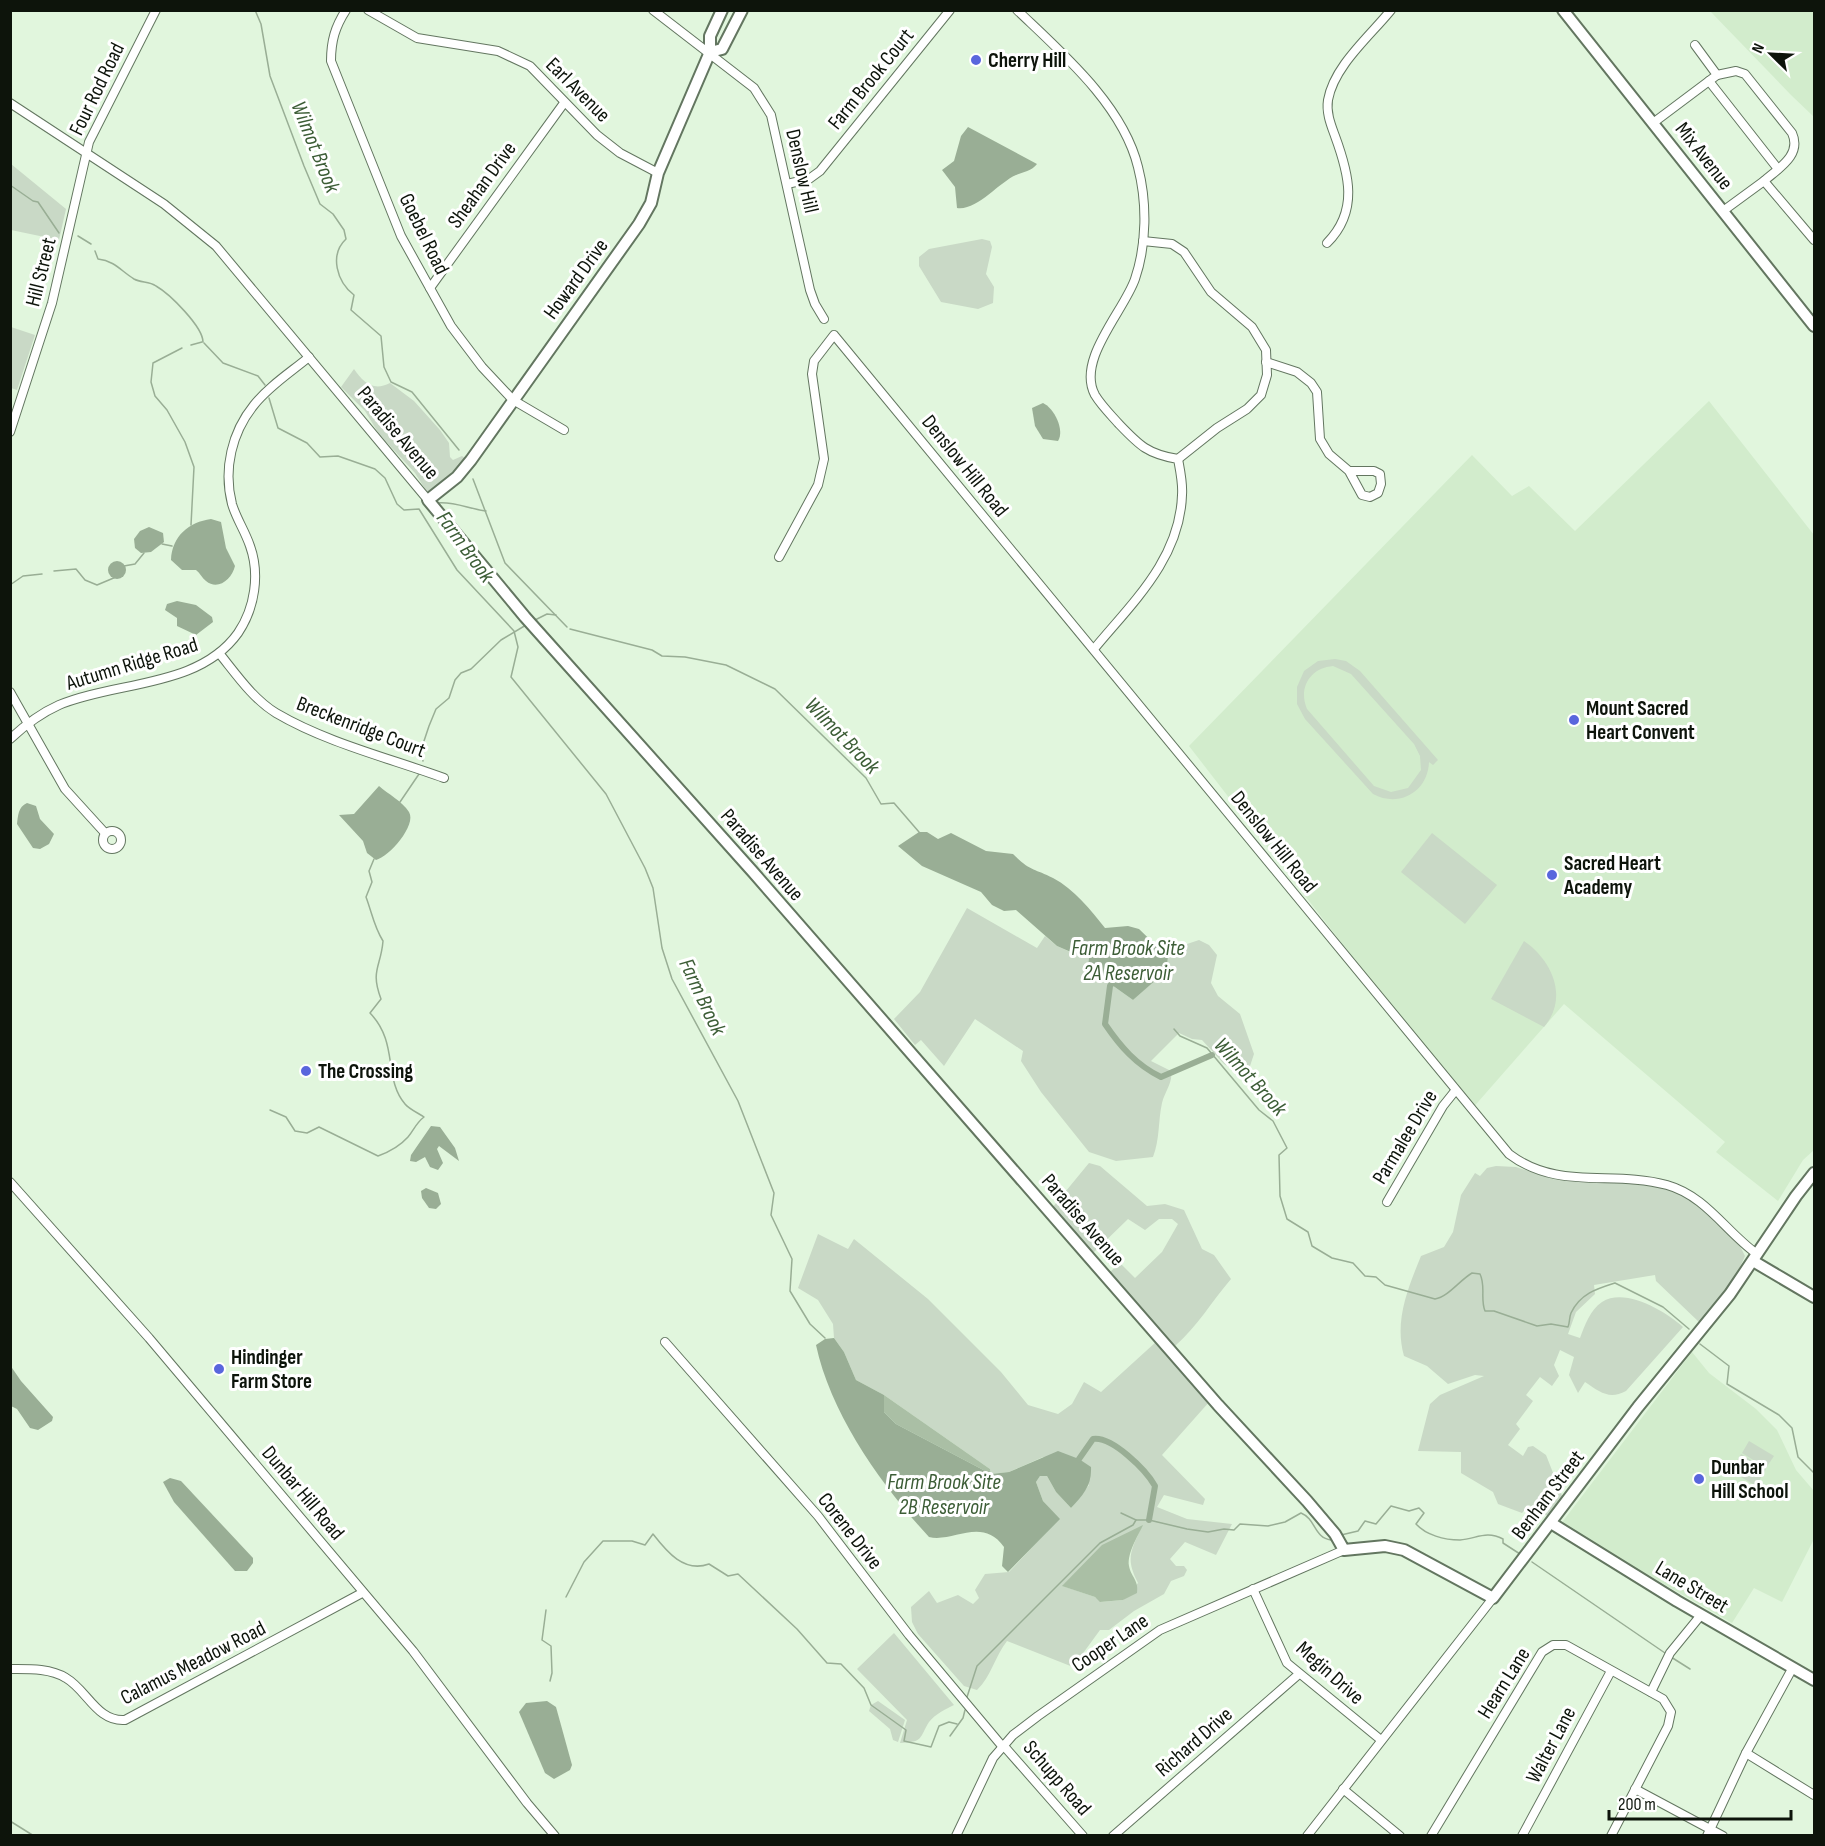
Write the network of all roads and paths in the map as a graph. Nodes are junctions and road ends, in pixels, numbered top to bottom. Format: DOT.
graph roads {
  1 [pos="156,10"];
  2 [pos="346,10"];
  3 [pos="368,10"];
  4 [pos="653,10"];
  5 [pos="722,10"];
  6 [pos="742,10"];
  7 [pos="950,10"];
  8 [pos="1017,10"];
  9 [pos="1392,10"];
  10 [pos="1563,10"];
  11 [pos="1695,45"];
  12 [pos="710,52"];
  13 [pos="1717,75"];
  14 [pos="1709,81"];
  15 [pos="10,103"];
  16 [pos="564,103"];
  17 [pos="1653,123"];
  18 [pos="87,152"];
  19 [pos="1779,169"];
  20 [pos="658,173"];
  21 [pos="1764,181"];
  22 [pos="787,184"];
  23 [pos="1723,211"];
  24 [pos="1815,240"];
  25 [pos="1143,241"];
  26 [pos="1327,243"];
  27 [pos="429,288"];
  28 [pos="824,319"];
  29 [pos="1815,326"];
  30 [pos="309,357"];
  31 [pos="1266,362"];
  32 [pos="513,400"];
  33 [pos="564,430"];
  34 [pos="10,432"];
  35 [pos="1178,459"];
  36 [pos="1349,471"];
  37 [pos="428,500"];
  38 [pos="779,558"];
  39 [pos="1094,650"];
  40 [pos="219,653"];
  41 [pos="10,692"];
  42 [pos="28,723"];
  43 [pos="10,739"];
  44 [pos="444,778"];
  45 [pos="105,833"];
  46 [pos="1455,1091"];
  47 [pos="1815,1173"];
  48 [pos="10,1182"];
  49 [pos="1387,1202"];
  50 [pos="1755,1258"];
  51 [pos="1815,1297"];
  52 [pos="665,1342"];
  53 [pos="1551,1523"];
  54 [pos="1344,1550"];
  55 [pos="1253,1589"];
  56 [pos="362,1593"];
  57 [pos="1493,1598"];
  58 [pos="1701,1615"];
  59 [pos="10,1669"];
  60 [pos="1792,1669"];
  61 [pos="1611,1671"];
  62 [pos="1299,1674"];
  63 [pos="1815,1680"];
  64 [pos="1651,1692"];
  65 [pos="1382,1740"];
  66 [pos="1003,1745"];
  67 [pos="1746,1753"];
  68 [pos="1343,1789"];
  69 [pos="1635,1789"];
  70 [pos="1815,1795"];
  71 [pos="1709,1832"];
  72 [pos="555,1836"];
  73 [pos="956,1836"];
  74 [pos="1083,1836"];
  75 [pos="1113,1836"];
  76 [pos="1307,1836"];
  77 [pos="1400,1836"];
  78 [pos="1431,1836"];
  79 [pos="1522,1836"];
  80 [pos="1611,1836"];
  81 [pos="1723,1836"];
  1 -- 18 [label="street, Four Rod Road"];
  2 -- 27 [label="street, Goebel Road"];
  3 -- 16 [label="street, Earl Avenue"];
  4 -- 12 [label="street, Denslow Hill"];
  5 -- 12 [label="street, Howard Drive"];
  6 -- 12 [label="street, Howard Drive"];
  7 -- 22 [label="street, Farm Brook Court"];
  8 -- 25 [label="street"];
  9 -- 26 [label="street"];
  10 -- 17 [label="street, Mix Avenue"];
  11 -- 13 [label="street"];
  12 -- 20 [label="street, Howard Drive"];
  12 -- 22 [label="street, Denslow Hill"];
  13 -- 14 [label="street"];
  13 -- 19 [label="street"];
  14 -- 17 [label="street"];
  14 -- 19 [label="street"];
  15 -- 18 [label="street, Paradise Avenue"];
  16 -- 20 [label="street, Earl Avenue"];
  16 -- 27 [label="street, Sheahan Drive"];
  17 -- 23 [label="street, Mix Avenue"];
  18 -- 30 [label="street, Paradise Avenue"];
  18 -- 34 [label="street, Hill Street"];
  19 -- 21 [label="street"];
  20 -- 32 [label="street, Howard Drive"];
  21 -- 23 [label="street"];
  21 -- 24 [label="street"];
  22 -- 28 [label="street, Denslow Hill"];
  23 -- 29 [label="street, Mix Avenue"];
  25 -- 31 [label="street"];
  25 -- 35 [label="street"];
  27 -- 32 [label="street, Goebel Road"];
  30 -- 37 [label="street, Paradise Avenue"];
  30 -- 40 [label="street, Autumn Ridge Road"];
  31 -- 35 [label="street"];
  31 -- 36 [label="street"];
  32 -- 33 [label="street, Goebel Road"];
  32 -- 37 [label="street, Howard Drive"];
  35 -- 39 [label="street"];
  36 -- 36 [label="street"];
  37 -- 54 [label="street, Paradise Avenue"];
  38 -- 39 [label="street, Denslow Hill Road"];
  39 -- 46 [label="street, Denslow Hill Road"];
  40 -- 42 [label="street, Autumn Ridge Road"];
  40 -- 44 [label="street, Breckenridge Court"];
  41 -- 42 [label="street"];
  42 -- 43 [label="street, Autumn Ridge Road"];
  42 -- 45 [label="street"];
  46 -- 49 [label="street, Parmalee Drive"];
  46 -- 50 [label="street, Denslow Hill Road"];
  47 -- 50 [label="street, Benham Street"];
  48 -- 56 [label="street, Dunbar Hill Road"];
  50 -- 51 [label="street"];
  50 -- 53 [label="street, Benham Street"];
  52 -- 66 [label="street, Corene Drive"];
  53 -- 57 [label="street, Benham Street"];
  53 -- 58 [label="street, Lane Street"];
  54 -- 55 [label="street, Cooper Lane"];
  54 -- 57 [label="street"];
  55 -- 62 [label="street, Megin Drive"];
  55 -- 66 [label="street, Cooper Lane"];
  56 -- 59 [label="street, Calamus Meadow Road"];
  56 -- 72 [label="street, Dunbar Hill Road"];
  57 -- 65 [label="street, Benham Street"];
  58 -- 60 [label="street, Lane Street"];
  58 -- 64 [label="street"];
  60 -- 63 [label="street, Lane Street"];
  60 -- 67 [label="street"];
  61 -- 64 [label="street, Hearn Lane"];
  61 -- 78 [label="street, Hearn Lane"];
  61 -- 79 [label="street, Walter Lane"];
  62 -- 65 [label="street, Megin Drive"];
  62 -- 75 [label="street, Richard Drive"];
  64 -- 69 [label="street, Hearn Lane"];
  65 -- 68 [label="street, Benham Street"];
  66 -- 73 [label="street, Cooper Lane"];
  66 -- 74 [label="street, Schupp Road"];
  67 -- 70 [label="street"];
  67 -- 71 [label="street"];
  68 -- 76 [label="street, Benham Street"];
  68 -- 77 [label="street"];
  69 -- 71 [label="street"];
  69 -- 80 [label="street"];
  71 -- 81 [label="street"];
}
